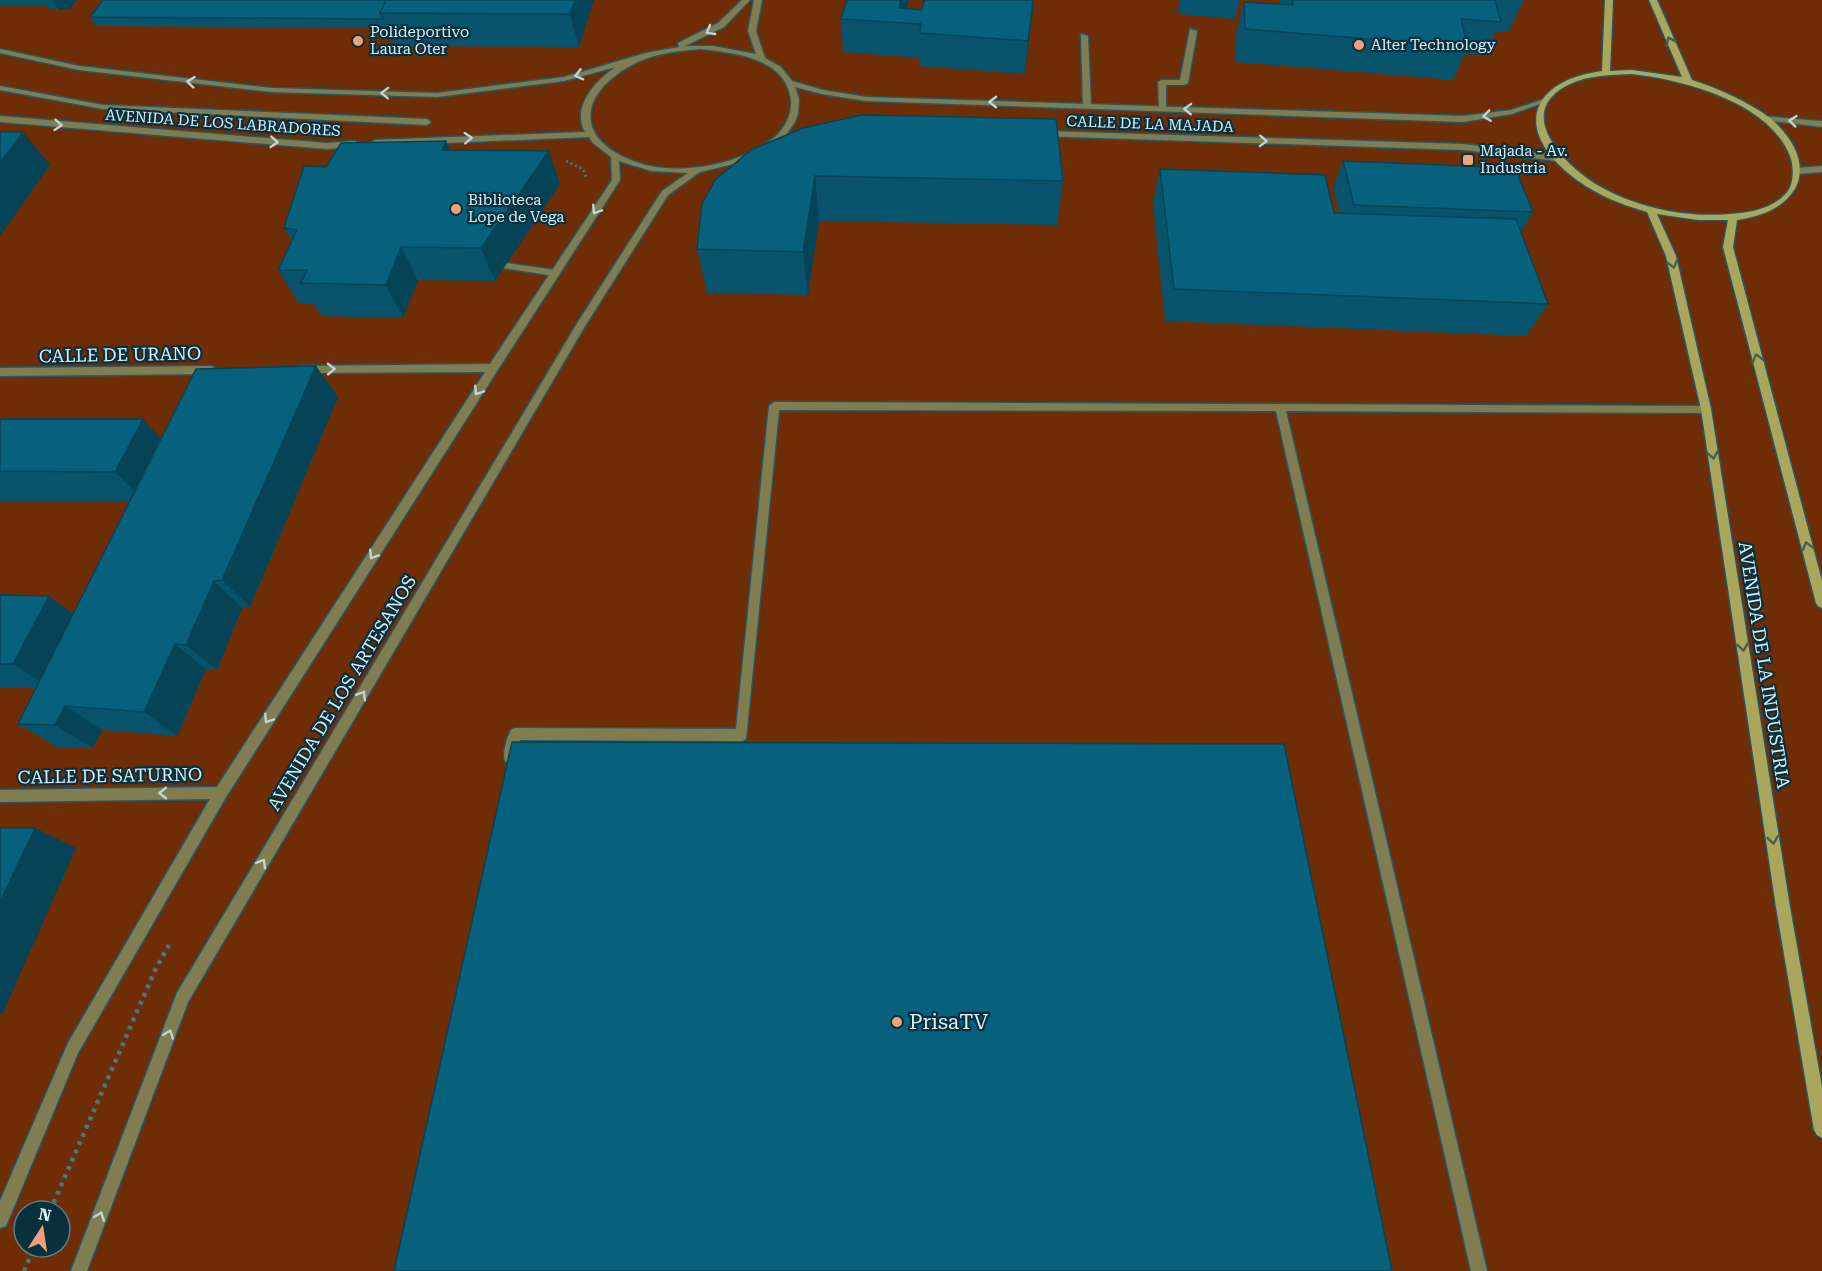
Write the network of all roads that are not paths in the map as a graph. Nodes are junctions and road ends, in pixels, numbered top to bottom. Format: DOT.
graph roads {
  1 [pos="746,0"];
  2 [pos="758,0"];
  3 [pos="1609,0"];
  4 [pos="1653,0"];
  5 [pos="1192,31"];
  6 [pos="1084,36"];
  7 [pos="666,50"];
  8 [pos="0,51"];
  9 [pos="761,58"];
  10 [pos="635,60"];
  11 [pos="1606,73"];
  12 [pos="1688,81"];
  13 [pos="791,82"];
  14 [pos="0,88"];
  15 [pos="1544,101"];
  16 [pos="1087,105"];
  17 [pos="1162,108"];
  18 [pos="1764,118"];
  19 [pos="0,119"];
  20 [pos="426,122"];
  21 [pos="1822,124"];
  22 [pos="1038,134"];
  23 [pos="589,135"];
  24 [pos="786,145"];
  25 [pos="615,158"];
  26 [pos="747,158"];
  27 [pos="1557,158"];
  28 [pos="1822,169"];
  29 [pos="698,170"];
  30 [pos="1798,171"];
  31 [pos="1651,210"];
  32 [pos="1733,218"];
  33 [pos="506,266"];
  34 [pos="555,273"];
  35 [pos="493,368"];
  36 [pos="294,369"];
  37 [pos="223,370"];
  38 [pos="0,372"];
  39 [pos="1280,407"];
  40 [pos="1706,410"];
  41 [pos="1822,603"];
  42 [pos="508,769"];
  43 [pos="222,793"];
  44 [pos="0,796"];
  45 [pos="1822,1130"];
  46 [pos="0,1220"];
  47 [pos="79,1271"];
  48 [pos="1479,1271"];
  1 -- 7 [label="street, one-way"];
  2 -- 9 [label="street"];
  3 -- 11 [label="street"];
  12 -- 4 [label="street, one-way"];
  5 -- 17 [label="street"];
  6 -- 16 [label="street"];
  7 -- 9 [label="street"];
  7 -- 10 [label="street"];
  10 -- 8 [label="street, one-way"];
  9 -- 13 [label="street"];
  10 -- 23 [label="street"];
  11 -- 12 [label="street"];
  11 -- 15 [label="street"];
  12 -- 18 [label="street"];
  16 -- 13 [label="street, CALLE DE LA MAJADA, one-way"];
  13 -- 26 [label="street"];
  14 -- 20 [label="street"];
  15 -- 17 [label="street, CALLE DE LA MAJADA, one-way"];
  15 -- 27 [label="street"];
  16 -- 17 [label="street, CALLE DE LA MAJADA"];
  21 -- 18 [label="street, one-way"];
  18 -- 30 [label="street"];
  19 -- 23 [label="street, AVENIDA DE LOS LABRADORES, one-way"];
  22 -- 27 [label="street, CALLE DE LA MAJADA, one-way"];
  23 -- 25 [label="street"];
  24 -- 26 [label="street"];
  25 -- 29 [label="street"];
  25 -- 34 [label="street, one-way"];
  26 -- 29 [label="street"];
  27 -- 31 [label="street"];
  28 -- 30 [label="street"];
  47 -- 29 [label="street, AVENIDA DE LOS ARTESANOS, one-way"];
  30 -- 32 [label="street"];
  31 -- 32 [label="street"];
  31 -- 40 [label="street, AVENIDA DE LA INDUSTRIA, one-way"];
  41 -- 32 [label="street, one-way"];
  33 -- 34 [label="street"];
  34 -- 35 [label="street"];
  36 -- 35 [label="street, one-way"];
  35 -- 43 [label="street, one-way"];
  37 -- 38 [label="street, CALLE DE URANO"];
  39 -- 40 [label="street"];
  39 -- 42 [label="street"];
  39 -- 48 [label="street"];
  40 -- 45 [label="street, AVENIDA DE LA INDUSTRIA, one-way"];
  43 -- 44 [label="street, CALLE DE SATURNO, one-way"];
  43 -- 46 [label="street"];
}
